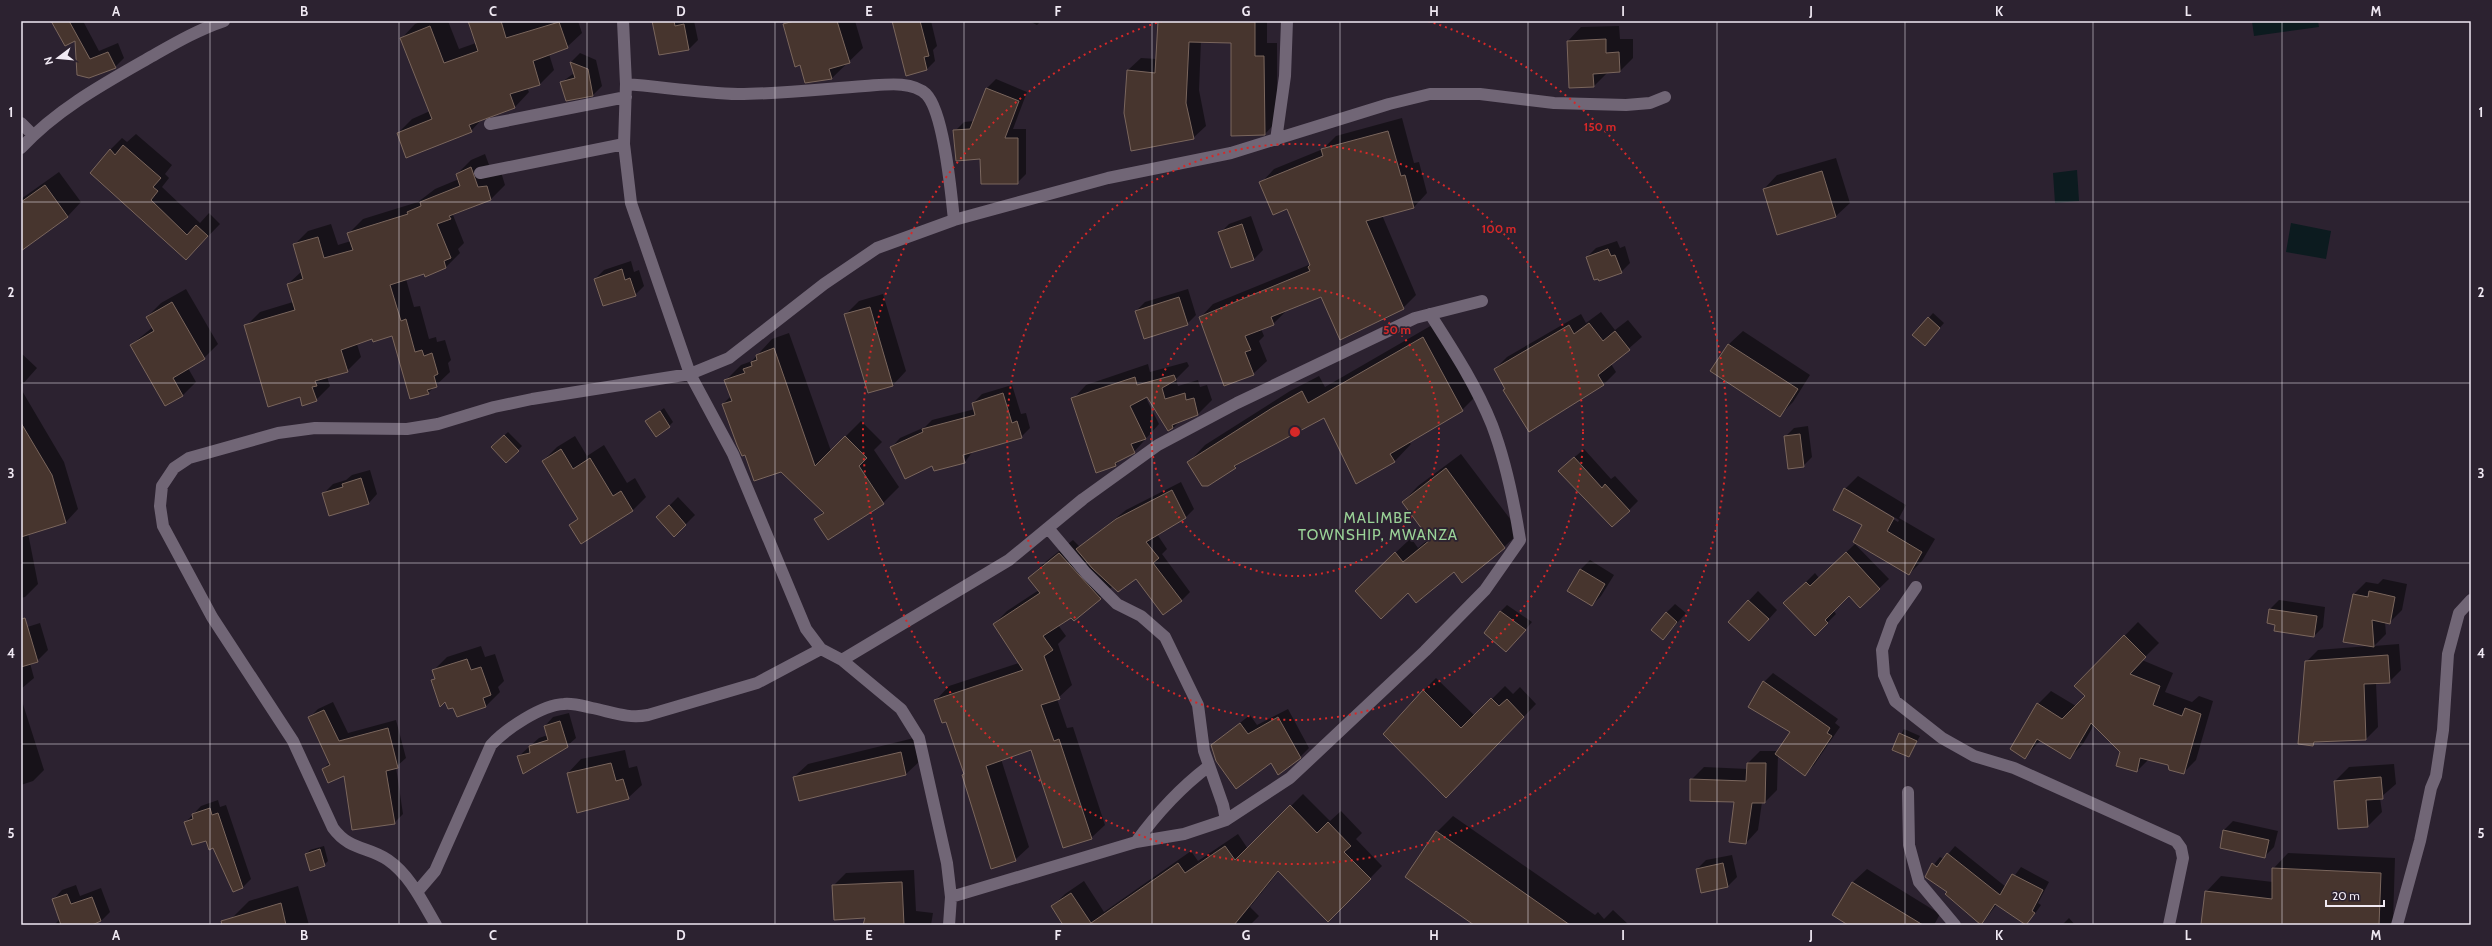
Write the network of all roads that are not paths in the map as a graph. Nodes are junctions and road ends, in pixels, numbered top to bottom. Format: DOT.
graph roads {
  1 [pos="224,21"];
  2 [pos="623,21"];
  3 [pos="1287,21"];
  4 [pos="626,84"];
  5 [pos="626,97"];
  6 [pos="1665,97"];
  7 [pos="21,123"];
  8 [pos="490,124"];
  9 [pos="33,135"];
  10 [pos="1276,140"];
  11 [pos="624,144"];
  12 [pos="21,148"];
  13 [pos="480,173"];
  14 [pos="954,220"];
  15 [pos="1482,301"];
  16 [pos="1430,314"];
  17 [pos="690,374"];
  18 [pos="1048,528"];
  19 [pos="1916,587"];
  20 [pos="2471,600"];
  21 [pos="821,649"];
  22 [pos="842,660"];
  23 [pos="1208,766"];
  24 [pos="1908,792"];
  25 [pos="1226,820"];
  26 [pos="1136,842"];
  27 [pos="417,892"];
  28 [pos="950,897"];
  29 [pos="436,925"];
  30 [pos="949,925"];
  31 [pos="1955,925"];
  32 [pos="2169,925"];
  33 [pos="2397,925"];
  1 -- 9 [label="street"];
  2 -- 4 [label="street"];
  3 -- 10 [label="street"];
  4 -- 5 [label="street"];
  4 -- 14 [label="street"];
  5 -- 8 [label="street"];
  5 -- 11 [label="street"];
  6 -- 10 [label="street"];
  7 -- 9 [label="street"];
  9 -- 12 [label="street"];
  10 -- 14 [label="street"];
  11 -- 13 [label="street"];
  11 -- 17 [label="street"];
  14 -- 17 [label="street"];
  15 -- 16 [label="street"];
  16 -- 18 [label="street"];
  16 -- 25 [label="street"];
  17 -- 21 [label="street"];
  17 -- 27 [label="street"];
  18 -- 22 [label="street"];
  18 -- 23 [label="street"];
  19 -- 32 [label="street"];
  20 -- 33 [label="street"];
  21 -- 22 [label="street"];
  21 -- 27 [label="street"];
  22 -- 28 [label="street"];
  23 -- 25 [label="street"];
  23 -- 26 [label="street"];
  24 -- 31 [label="street"];
  25 -- 26 [label="street"];
  26 -- 28 [label="street"];
  27 -- 29 [label="street"];
  28 -- 30 [label="street"];
}
